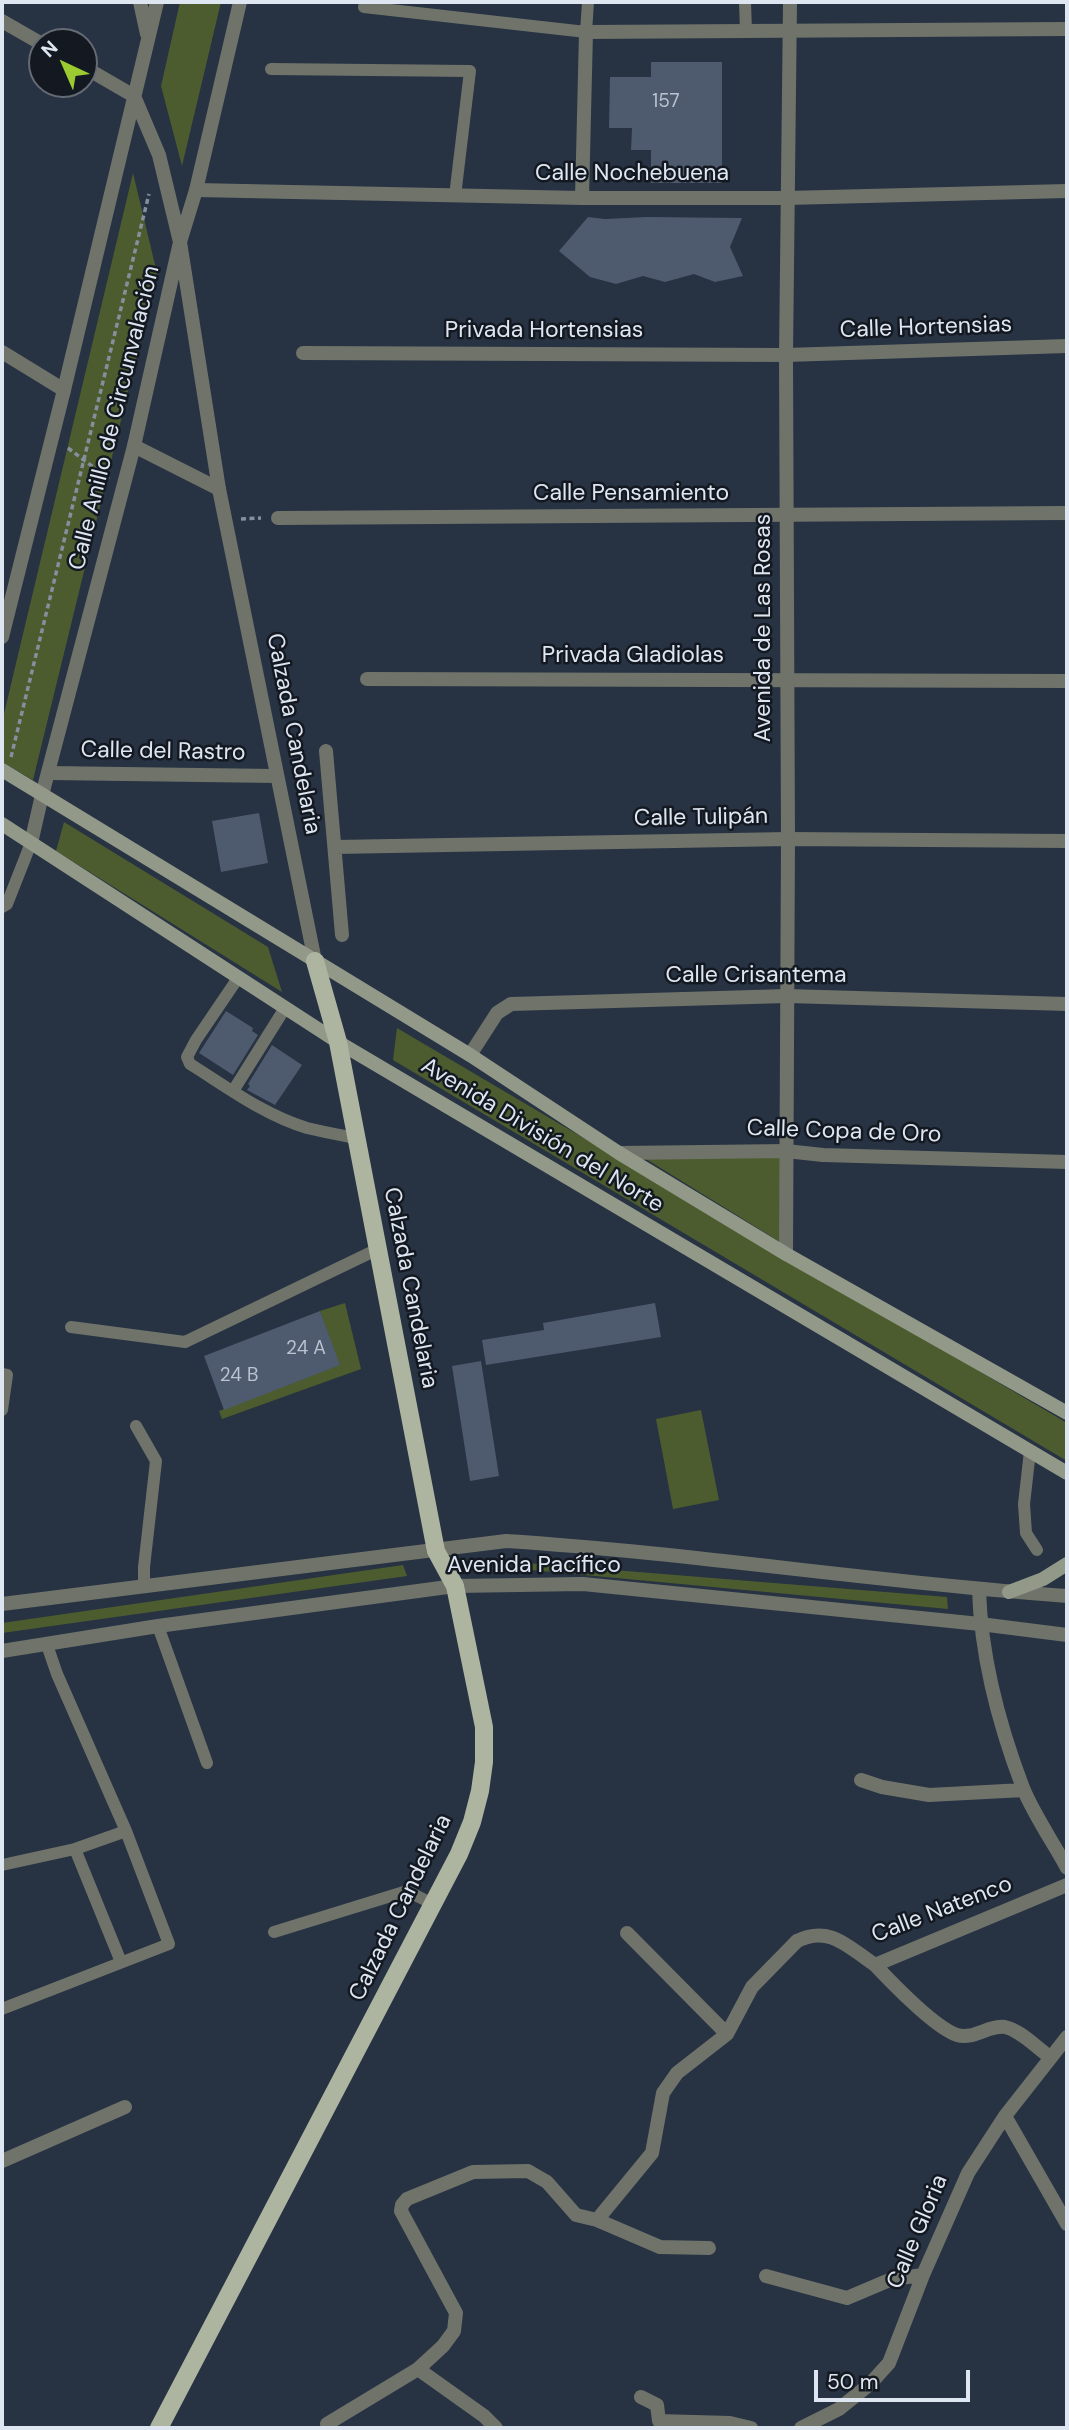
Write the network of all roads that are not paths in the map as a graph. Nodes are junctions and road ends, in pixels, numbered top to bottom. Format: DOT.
graph roads {
  1 [pos="140,2"];
  2 [pos="157,2"];
  3 [pos="240,2"];
  4 [pos="588,2"];
  5 [pos="745,2"];
  6 [pos="790,2"];
  7 [pos="364,7"];
  8 [pos="2,21"];
  9 [pos="790,29"];
  10 [pos="1067,29"];
  11 [pos="746,31"];
  12 [pos="586,32"];
  13 [pos="28,36"];
  14 [pos="148,39"];
  15 [pos="271,69"];
  16 [pos="98,75"];
  17 [pos="134,96"];
  18 [pos="196,190"];
  19 [pos="1067,191"];
  20 [pos="455,196"];
  21 [pos="582,198"];
  22 [pos="787,198"];
  23 [pos="180,242"];
  24 [pos="1067,346"];
  25 [pos="2,352"];
  26 [pos="303,353"];
  27 [pos="786,355"];
  28 [pos="64,390"];
  29 [pos="134,446"];
  30 [pos="219,489"];
  31 [pos="1067,513"];
  32 [pos="786,516"];
  33 [pos="278,518"];
  34 [pos="2,637"];
  35 [pos="787,678"];
  36 [pos="367,679"];
  37 [pos="1067,681"];
  38 [pos="326,751"];
  39 [pos="5,771"];
  40 [pos="48,773"];
  41 [pos="276,776"];
  42 [pos="42,795"];
  43 [pos="2,826"];
  44 [pos="788,839"];
  45 [pos="1067,841"];
  46 [pos="31,844"];
  47 [pos="335,847"];
  48 [pos="2,907"];
  49 [pos="342,934"];
  50 [pos="315,961"];
  51 [pos="238,978"];
  52 [pos="788,996"];
  53 [pos="1067,1004"];
  54 [pos="285,1008"];
  55 [pos="338,1042"];
  56 [pos="470,1055"];
  57 [pos="233,1091"];
  58 [pos="356,1138"];
  59 [pos="786,1151"];
  60 [pos="619,1153"];
  61 [pos="1067,1162"];
  62 [pos="377,1249"];
  63 [pos="786,1254"];
  64 [pos="72,1327"];
  65 [pos="2,1374"];
  66 [pos="2,1410"];
  67 [pos="1067,1413"];
  68 [pos="136,1426"];
  69 [pos="1030,1451"];
  70 [pos="1067,1473"];
  71 [pos="1037,1550"];
  72 [pos="436,1551"];
  73 [pos="1067,1564"];
  74 [pos="144,1586"];
  75 [pos="455,1586"];
  76 [pos="979,1590"];
  77 [pos="1009,1592"];
  78 [pos="1067,1596"];
  79 [pos="2,1604"];
  80 [pos="980,1624"];
  81 [pos="158,1626"];
  82 [pos="1067,1636"];
  83 [pos="47,1645"];
  84 [pos="2,1651"];
  85 [pos="207,1763"];
  86 [pos="861,1780"];
  87 [pos="1024,1790"];
  88 [pos="126,1831"];
  89 [pos="75,1849"];
  90 [pos="2,1865"];
  91 [pos="1067,1868"];
  92 [pos="1067,1885"];
  93 [pos="433,1904"];
  94 [pos="274,1932"];
  95 [pos="627,1933"];
  96 [pos="121,1962"];
  97 [pos="875,1965"];
  98 [pos="2,2009"];
  99 [pos="727,2034"];
  100 [pos="1067,2037"];
  101 [pos="1050,2057"];
  102 [pos="125,2107"];
  103 [pos="1005,2116"];
  104 [pos="2,2161"];
  105 [pos="597,2220"];
  106 [pos="1067,2224"];
  107 [pos="709,2248"];
  108 [pos="923,2275"];
  109 [pos="766,2276"];
  110 [pos="418,2370"];
  111 [pos="641,2397"];
  112 [pos="327,2424"];
  113 [pos="159,2428"];
  114 [pos="496,2428"];
  115 [pos="751,2428"];
  116 [pos="800,2428"];
  1 -- 14 [label="street"];
  2 -- 14 [label="street"];
  3 -- 18 [label="street, Calle Anillo de Circunvalación"];
  4 -- 12 [label="lane"];
  5 -- 11 [label="lane"];
  6 -- 9 [label="street, Avenida de Las Rosas"];
  7 -- 12 [label="lane"];
  8 -- 13 [label="street"];
  9 -- 10 [label="street"];
  9 -- 11 [label="street"];
  9 -- 22 [label="street, Avenida de Las Rosas"];
  11 -- 12 [label="street"];
  12 -- 21 [label="street"];
  14 -- 17 [label="street"];
  15 -- 20 [label="lane"];
  16 -- 17 [label="street"];
  17 -- 23 [label="street, Calzada Candelaria"];
  17 -- 28 [label="street"];
  18 -- 20 [label="street, Calle Nochebuena"];
  18 -- 23 [label="street, Calle Anillo de Circunvalación"];
  19 -- 22 [label="street, Calle Nochebuena"];
  20 -- 21 [label="street, Calle Nochebuena"];
  21 -- 22 [label="street, Calle Nochebuena"];
  22 -- 27 [label="street, Avenida de Las Rosas"];
  23 -- 29 [label="street, Calle Anillo de Circunvalación"];
  23 -- 30 [label="street, Calzada Candelaria"];
  24 -- 27 [label="street, Calle Hortensias"];
  25 -- 28 [label="street"];
  26 -- 27 [label="street, Privada Hortensias"];
  27 -- 32 [label="street, Avenida de Las Rosas"];
  28 -- 34 [label="street"];
  29 -- 30 [label="street"];
  29 -- 40 [label="street, Calle Anillo de Circunvalación"];
  30 -- 41 [label="street, Calzada Candelaria"];
  31 -- 32 [label="street, Calle Pensamiento"];
  32 -- 33 [label="street, Calle Pensamiento"];
  32 -- 35 [label="street, Avenida de Las Rosas"];
  35 -- 36 [label="street, Privada Gladiolas"];
  35 -- 37 [label="street, Privada Gladiolas"];
  35 -- 44 [label="street, Avenida de Las Rosas"];
  38 -- 47 [label="street"];
  39 -- 42 [label="main road, Avenida División del Norte"];
  40 -- 41 [label="street, Calle del Rastro"];
  40 -- 42 [label="street, Calle Anillo de Circunvalación"];
  41 -- 50 [label="street, Calzada Candelaria"];
  42 -- 46 [label="street, Calle Anillo de Circunvalación"];
  42 -- 50 [label="main road, Avenida División del Norte"];
  43 -- 46 [label="main road, Avenida División del Norte"];
  44 -- 45 [label="street, Calle Tulipán"];
  44 -- 47 [label="street, Calle Tulipán"];
  44 -- 52 [label="street, Avenida de Las Rosas"];
  46 -- 48 [label="lane"];
  46 -- 51 [label="main road, Avenida División del Norte"];
  47 -- 49 [label="street"];
  50 -- 55 [label="main road, Calzada Candelaria"];
  50 -- 56 [label="main road, Avenida División del Norte"];
  51 -- 54 [label="main road, Avenida División del Norte"];
  51 -- 57 [label="lane"];
  52 -- 53 [label="street, Calle Crisantema"];
  52 -- 56 [label="street, Calle Crisantema"];
  52 -- 59 [label="street, Avenida de Las Rosas"];
  54 -- 55 [label="main road, Avenida División del Norte"];
  54 -- 57 [label="lane"];
  55 -- 58 [label="main road, Calzada Candelaria"];
  55 -- 69 [label="main road, Avenida División del Norte"];
  56 -- 60 [label="main road, Avenida División del Norte"];
  57 -- 58 [label="lane"];
  58 -- 62 [label="main road, Calzada Candelaria"];
  59 -- 60 [label="street, Calle Copa de Oro"];
  59 -- 61 [label="street, Calle Copa de Oro"];
  59 -- 63 [label="street, Avenida de Las Rosas"];
  60 -- 63 [label="main road, Avenida División del Norte"];
  62 -- 64 [label="lane"];
  62 -- 72 [label="main road, Calzada Candelaria"];
  63 -- 67 [label="main road, Avenida División del Norte"];
  65 -- 66 [label="lane"];
  68 -- 74 [label="lane"];
  69 -- 70 [label="main road, Avenida División del Norte"];
  69 -- 71 [label="lane"];
  72 -- 74 [label="street, Avenida Pacífico"];
  72 -- 75 [label="main road, Calzada Candelaria"];
  72 -- 76 [label="street, Avenida Pacífico"];
  73 -- 77 [label="main road"];
  74 -- 79 [label="street, Avenida Pacífico"];
  75 -- 80 [label="street, Avenida Pacífico"];
  75 -- 81 [label="street, Avenida Pacífico"];
  75 -- 93 [label="main road, Calzada Candelaria"];
  76 -- 77 [label="street, Avenida Pacífico"];
  76 -- 80 [label="street"];
  77 -- 78 [label="street, Avenida Pacífico"];
  80 -- 82 [label="street, Avenida Pacífico"];
  80 -- 87 [label="street"];
  81 -- 83 [label="street, Avenida Pacífico"];
  81 -- 85 [label="lane"];
  83 -- 84 [label="street, Avenida Pacífico"];
  83 -- 88 [label="lane"];
  86 -- 87 [label="street"];
  87 -- 91 [label="street"];
  88 -- 89 [label="lane"];
  88 -- 96 [label="lane"];
  89 -- 90 [label="lane"];
  89 -- 96 [label="lane"];
  92 -- 97 [label="street, Calle Natenco"];
  93 -- 94 [label="lane"];
  93 -- 113 [label="main road, Calzada Candelaria"];
  95 -- 99 [label="street"];
  96 -- 98 [label="lane"];
  97 -- 99 [label="street, Calle Natenco"];
  97 -- 101 [label="street"];
  99 -- 105 [label="street"];
  100 -- 101 [label="street, Calle Gloria"];
  101 -- 103 [label="street, Calle Gloria"];
  102 -- 104 [label="street"];
  103 -- 106 [label="street"];
  103 -- 108 [label="street, Calle Gloria"];
  105 -- 107 [label="street"];
  105 -- 110 [label="street"];
  108 -- 109 [label="street"];
  108 -- 116 [label="street, Calle Gloria"];
  110 -- 112 [label="street"];
  110 -- 114 [label="street"];
  111 -- 115 [label="street"];
}
